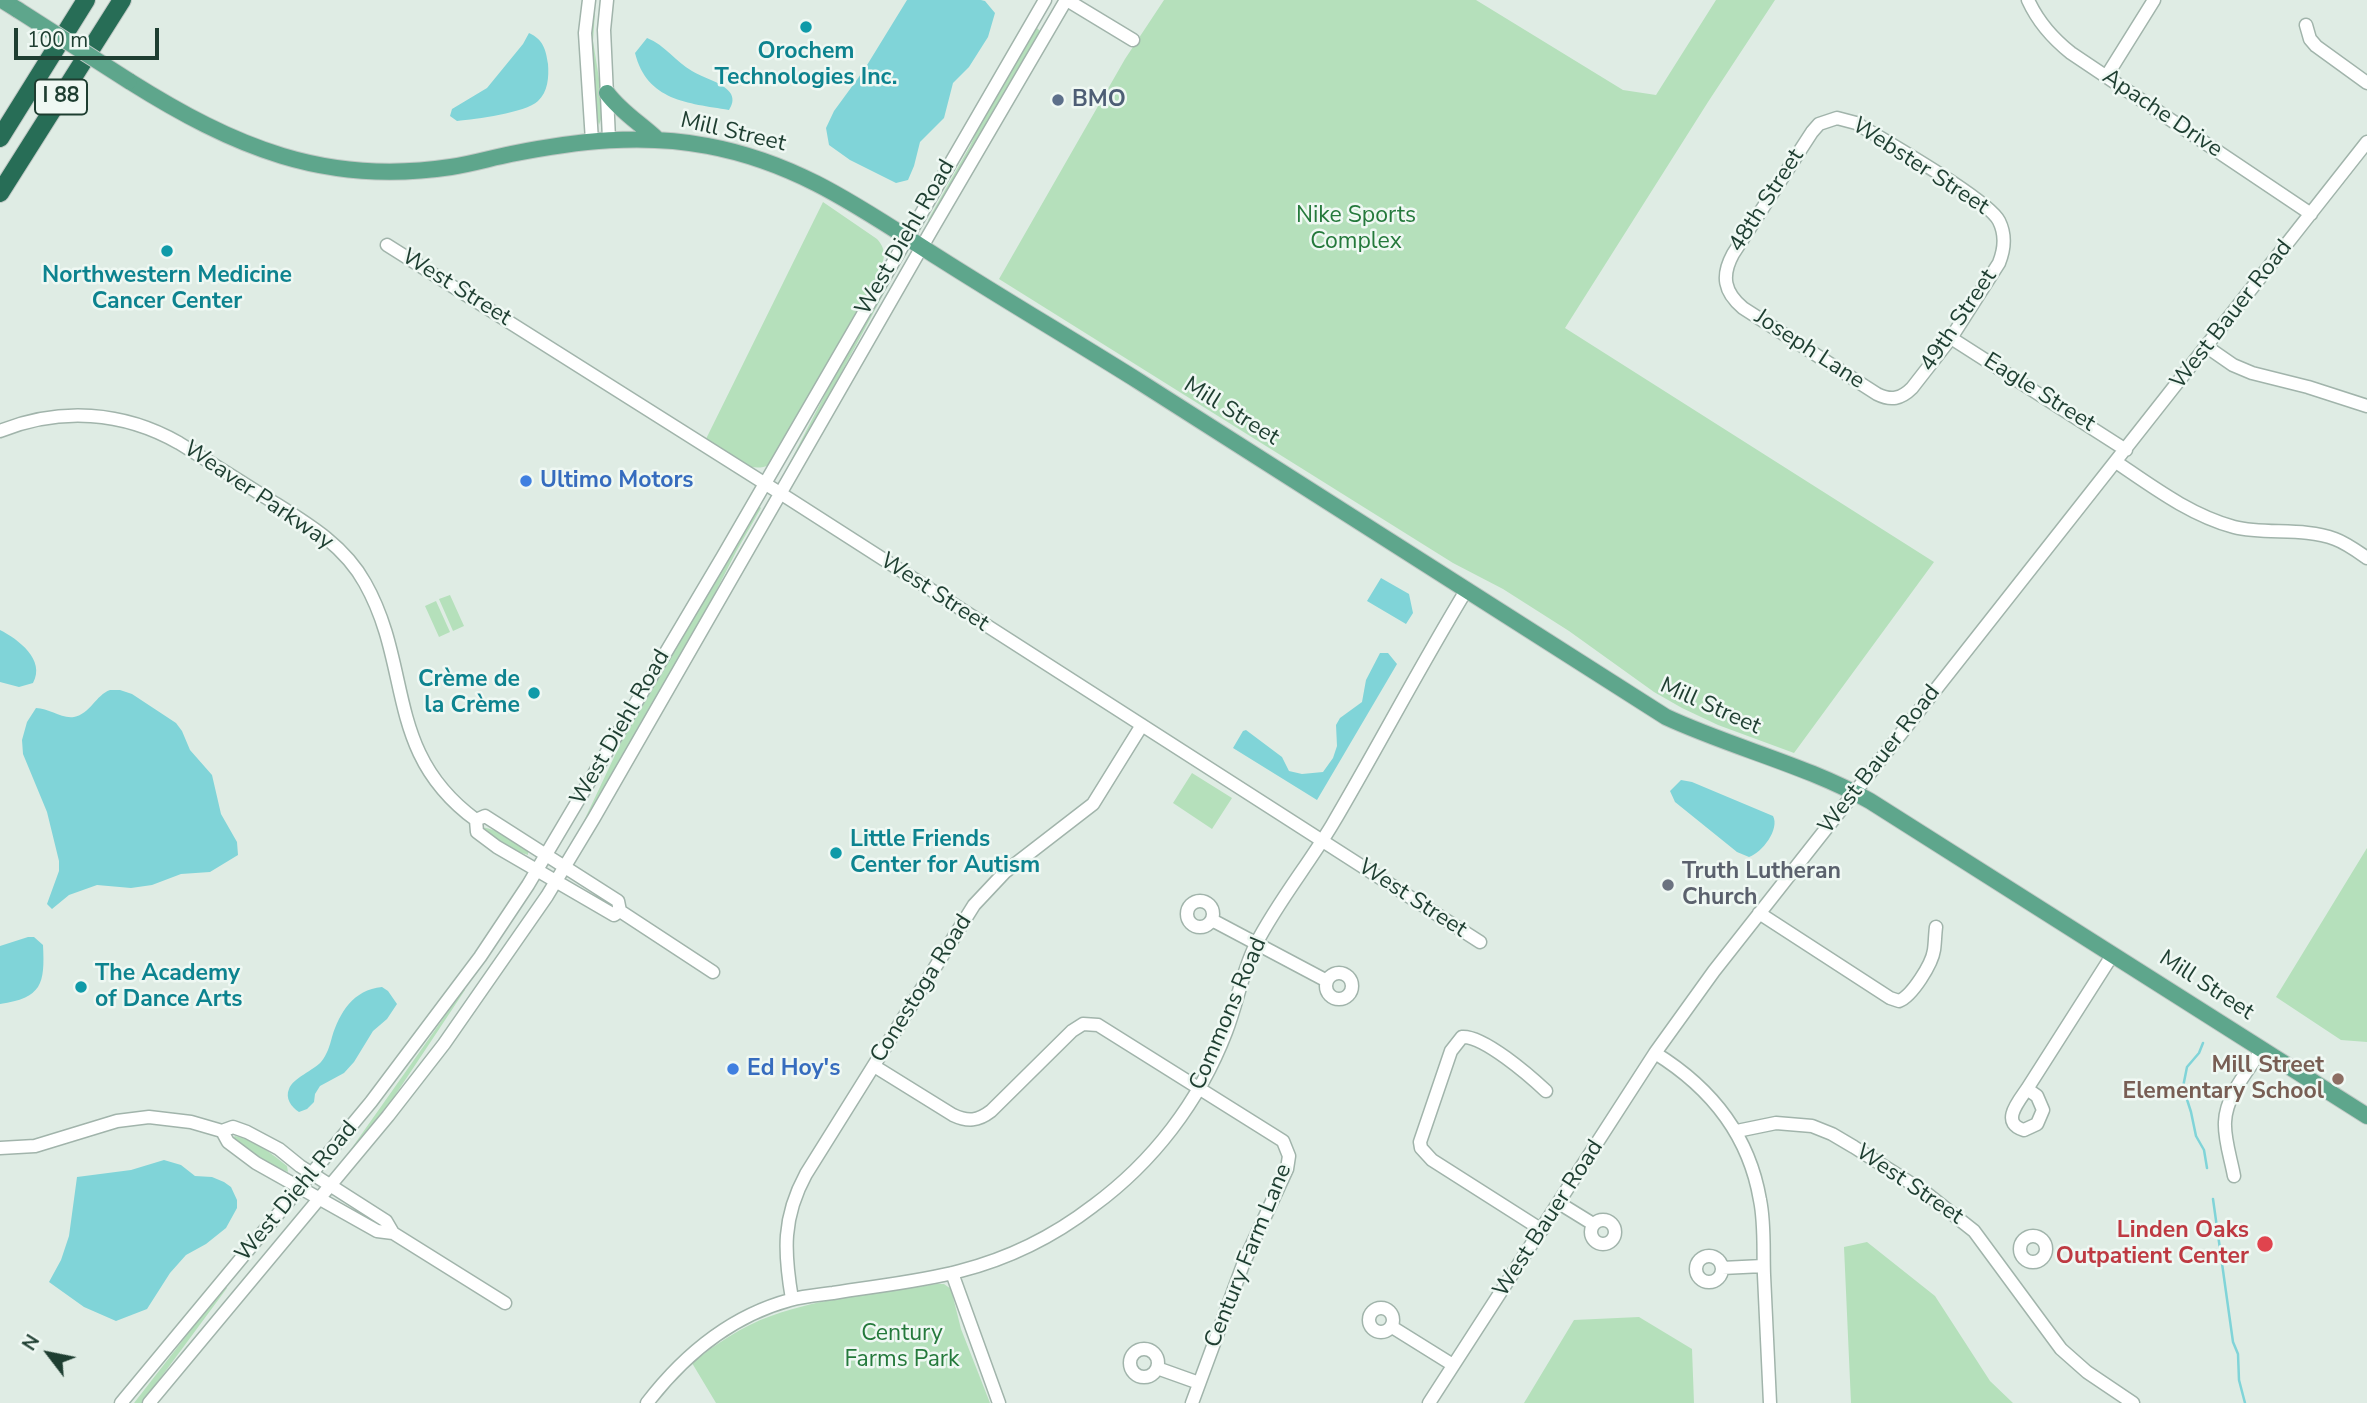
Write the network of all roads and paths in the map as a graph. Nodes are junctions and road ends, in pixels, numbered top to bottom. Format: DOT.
graph roads {
  1 [pos="2,0"];
  2 [pos="86,0"];
  3 [pos="122,0"];
  4 [pos="589,0"];
  5 [pos="607,0"];
  6 [pos="1045,0"];
  7 [pos="1066,0"];
  8 [pos="2028,0"];
  9 [pos="2154,0"];
  10 [pos="2305,25"];
  11 [pos="1133,40"];
  12 [pos="2106,76"];
  13 [pos="2367,83"];
  14 [pos="607,93"];
  15 [pos="1828,120"];
  16 [pos="0,138"];
  17 [pos="610,139"];
  18 [pos="657,139"];
  19 [pos="592,141"];
  20 [pos="2367,142"];
  21 [pos="0,193"];
  22 [pos="2311,214"];
  23 [pos="2003,231"];
  24 [pos="906,237"];
  25 [pos="387,245"];
  26 [pos="922,247"];
  27 [pos="1729,292"];
  28 [pos="1951,338"];
  29 [pos="2207,347"];
  30 [pos="1895,399"];
  31 [pos="2367,406"];
  32 [pos="0,431"];
  33 [pos="2126,450"];
  34 [pos="2116,462"];
  35 [pos="765,484"];
  36 [pos="780,494"];
  37 [pos="2367,558"];
  38 [pos="1467,589"];
  39 [pos="1142,725"];
  40 [pos="1854,792"];
  41 [pos="476,820"];
  42 [pos="1322,840"];
  43 [pos="546,855"];
  44 [pos="565,867"];
  45 [pos="537,870"];
  46 [pos="556,881"];
  47 [pos="620,911"];
  48 [pos="1759,914"];
  49 [pos="1212,920"];
  50 [pos="1936,927"];
  51 [pos="1480,942"];
  52 [pos="1256,944"];
  53 [pos="2113,954"];
  54 [pos="713,972"];
  55 [pos="1327,981"];
  56 [pos="2262,1049"];
  57 [pos="1655,1053"];
  58 [pos="874,1066"];
  59 [pos="1200,1089"];
  60 [pos="2027,1089"];
  61 [pos="1546,1091"];
  62 [pos="2367,1116"];
  63 [pos="222,1131"];
  64 [pos="1737,1131"];
  65 [pos="0,1148"];
  66 [pos="312,1174"];
  67 [pos="2234,1176"];
  68 [pos="330,1185"];
  69 [pos="300,1188"];
  70 [pos="319,1199"];
  71 [pos="1559,1203"];
  72 [pos="1593,1224"];
  73 [pos="1542,1230"];
  74 [pos="393,1233"];
  75 [pos="2022,1255"];
  76 [pos="1763,1266"];
  77 [pos="1722,1268"];
  78 [pos="2003,1268"];
  79 [pos="952,1273"];
  80 [pos="792,1299"];
  81 [pos="505,1303"];
  82 [pos="1392,1326"];
  83 [pos="1453,1365"];
  84 [pos="1157,1368"];
  85 [pos="1199,1383"];
  86 [pos="121,1403"];
  87 [pos="149,1403"];
  88 [pos="648,1403"];
  89 [pos="999,1403"];
  90 [pos="1192,1403"];
  91 [pos="1429,1403"];
  92 [pos="1770,1403"];
  93 [pos="2133,1403"];
  1 -- 19 [label="main road, Mill Street, bridge"];
  2 -- 16 [label="highway, I 88"];
  3 -- 21 [label="highway, I 88"];
  4 -- 19 [label="street"];
  5 -- 14 [label="street"];
  6 -- 24 [label="street, West Diehl Road"];
  7 -- 11 [label="street"];
  7 -- 26 [label="street, West Diehl Road"];
  8 -- 12 [label="street, Apache Drive"];
  9 -- 12 [label="street"];
  10 -- 13 [label="street"];
  12 -- 22 [label="street, Apache Drive"];
  14 -- 17 [label="street"];
  14 -- 18 [label="main road"];
  15 -- 23 [label="street, Webster Street"];
  15 -- 27 [label="street, 48th Street"];
  17 -- 18 [label="main road, Mill Street"];
  17 -- 19 [label="main road, Mill Street"];
  18 -- 24 [label="main road, Mill Street"];
  20 -- 22 [label="street, West Bauer Road"];
  22 -- 29 [label="street, West Bauer Road"];
  23 -- 28 [label="street, 49th Street"];
  24 -- 26 [label="main road, Mill Street"];
  24 -- 35 [label="street, West Diehl Road"];
  25 -- 35 [label="street, West Street"];
  26 -- 36 [label="street, West Diehl Road"];
  26 -- 38 [label="main road, Mill Street"];
  27 -- 30 [label="street, Joseph Lane"];
  28 -- 30 [label="street, 49th Street"];
  28 -- 33 [label="street, Eagle Street"];
  29 -- 31 [label="street"];
  29 -- 33 [label="street, West Bauer Road"];
  32 -- 41 [label="street, Weaver Parkway"];
  33 -- 34 [label="street, West Bauer Road"];
  34 -- 37 [label="street"];
  34 -- 40 [label="street, West Bauer Road"];
  35 -- 36 [label="street, West Street"];
  35 -- 43 [label="street, West Diehl Road"];
  36 -- 39 [label="street, West Street"];
  36 -- 44 [label="street, West Diehl Road"];
  38 -- 40 [label="main road, Mill Street"];
  38 -- 42 [label="street, Commons Road"];
  39 -- 42 [label="street, West Street"];
  39 -- 58 [label="street, Conestoga Road"];
  40 -- 48 [label="street, West Bauer Road"];
  40 -- 53 [label="main road, Mill Street"];
  41 -- 43 [label="street, Weaver Parkway"];
  41 -- 45 [label="street, Weaver Parkway"];
  42 -- 51 [label="street, West Street"];
  42 -- 52 [label="street, Commons Road"];
  43 -- 44 [label="street"];
  43 -- 45 [label="street, West Diehl Road"];
  44 -- 46 [label="street, West Diehl Road"];
  44 -- 47 [label="street"];
  45 -- 46 [label="street, Weaver Parkway"];
  45 -- 66 [label="street, West Diehl Road"];
  46 -- 47 [label="street, Weaver Parkway"];
  46 -- 68 [label="street, West Diehl Road"];
  47 -- 54 [label="street"];
  48 -- 50 [label="street"];
  48 -- 57 [label="street, West Bauer Road"];
  49 -- 52 [label="street"];
  52 -- 55 [label="street"];
  52 -- 59 [label="street, Commons Road"];
  53 -- 56 [label="main road, Mill Street"];
  53 -- 60 [label="street"];
  56 -- 62 [label="main road, Mill Street"];
  56 -- 67 [label="street"];
  57 -- 64 [label="street"];
  57 -- 71 [label="street, West Bauer Road"];
  58 -- 59 [label="street, Century Farm Lane"];
  58 -- 80 [label="street, Conestoga Road"];
  59 -- 79 [label="street, Commons Road"];
  59 -- 85 [label="street, Century Farm Lane"];
  61 -- 73 [label="street"];
  63 -- 65 [label="street"];
  63 -- 66 [label="street"];
  63 -- 69 [label="street"];
  64 -- 76 [label="street"];
  64 -- 78 [label="street, West Street"];
  66 -- 68 [label="street"];
  66 -- 69 [label="street, West Diehl Road"];
  68 -- 70 [label="street, West Diehl Road"];
  68 -- 74 [label="street"];
  69 -- 70 [label="street"];
  69 -- 86 [label="street, West Diehl Road"];
  70 -- 74 [label="street"];
  70 -- 87 [label="street, West Diehl Road"];
  71 -- 72 [label="street"];
  71 -- 73 [label="street, West Bauer Road"];
  73 -- 83 [label="street, West Bauer Road"];
  74 -- 81 [label="street"];
  75 -- 78 [label="street"];
  76 -- 77 [label="street"];
  76 -- 92 [label="street"];
  78 -- 93 [label="street, West Street"];
  79 -- 80 [label="street, Commons Road"];
  79 -- 89 [label="street"];
  80 -- 88 [label="street, Commons Road"];
  82 -- 83 [label="street"];
  83 -- 91 [label="street, West Bauer Road"];
  84 -- 85 [label="street"];
  85 -- 90 [label="street, Century Farm Lane"];
}
